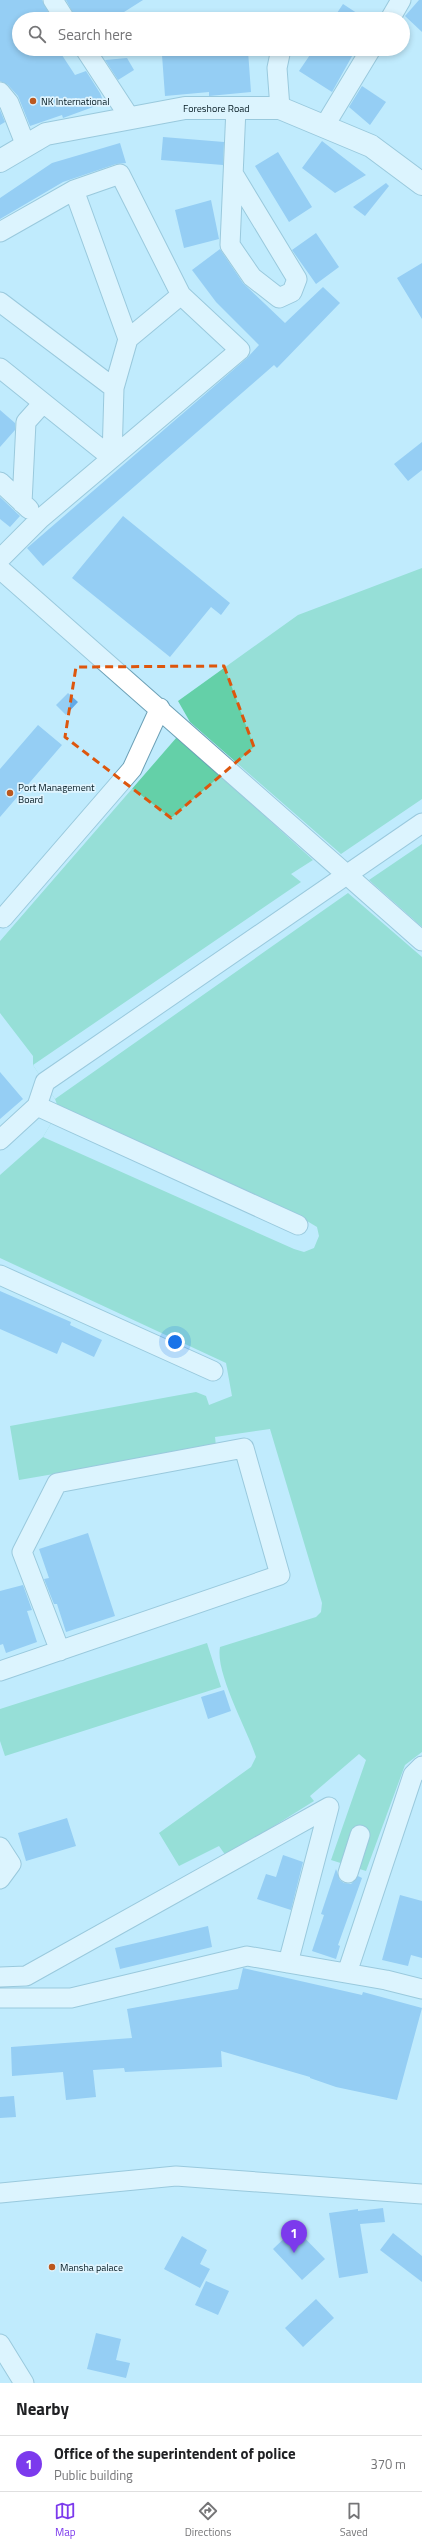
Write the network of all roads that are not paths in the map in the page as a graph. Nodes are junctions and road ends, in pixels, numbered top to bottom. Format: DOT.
graph roads {
  1 [pos="53,0"];
  2 [pos="401,0"];
  3 [pos="61,12"];
  4 [pos="394,12"];
  5 [pos="90,56"];
  6 [pos="280,56"];
  7 [pos="367,56"];
  8 [pos="0,92"];
  9 [pos="236,108"];
  10 [pos="280,108"];
  11 [pos="130,118"];
  12 [pos="325,125"];
  13 [pos="26,146"];
  14 [pos="0,161"];
  15 [pos="234,175"];
  16 [pos="422,184"];
  17 [pos="74,190"];
  18 [pos="0,232"];
  19 [pos="181,295"];
  20 [pos="0,302"];
  21 [pos="128,339"];
  22 [pos="0,368"];
  23 [pos="114,388"];
  24 [pos="43,403"];
  25 [pos="112,458"];
  26 [pos="0,482"];
  27 [pos="22,503"];
  28 [pos="40,519"];
  29 [pos="0,558"];
  30 [pos="0,569"];
  31 [pos="160,708"];
  32 [pos="422,823"];
  33 [pos="346,874"];
  34 [pos="3,918"];
  35 [pos="422,941"];
  36 [pos="37,1106"];
  37 [pos="0,1140"];
  38 [pos="298,1225"];
  39 [pos="0,1275"];
  40 [pos="213,1371"];
  41 [pos="60,1651"];
  42 [pos="0,1671"];
  43 [pos="422,1766"];
  44 [pos="360,1835"];
  45 [pos="0,1847"];
  46 [pos="348,1873"];
  47 [pos="0,1879"];
  48 [pos="288,1963"];
  49 [pos="347,1973"];
  50 [pos="0,1976"];
  51 [pos="422,1989"];
  52 [pos="0,1998"];
  53 [pos="0,2193"];
  54 [pos="422,2194"];
  55 [pos="0,2344"];
  56 [pos="24,2383"];
  1 -- 3 [label="street"];
  2 -- 4 [label="street"];
  5 -- 11 [label="street"];
  6 -- 10 [label="street"];
  7 -- 12 [label="street"];
  8 -- 13 [label="street"];
  9 -- 10 [label="main road, Foreshore Road"];
  9 -- 11 [label="main road, Foreshore Road"];
  9 -- 15 [label="street"];
  10 -- 12 [label="main road, Foreshore Road"];
  11 -- 13 [label="main road, Foreshore Road"];
  12 -- 16 [label="main road, Foreshore Road"];
  13 -- 14 [label="main road, Foreshore Road"];
  15 -- 15 [label="street"];
  17 -- 18 [label="street"];
  17 -- 19 [label="street"];
  17 -- 21 [label="street"];
  19 -- 21 [label="street"];
  19 -- 25 [label="street"];
  20 -- 23 [label="street"];
  21 -- 23 [label="street"];
  22 -- 24 [label="street"];
  23 -- 25 [label="street"];
  24 -- 25 [label="street"];
  24 -- 27 [label="street"];
  25 -- 28 [label="street"];
  26 -- 27 [label="street"];
  27 -- 28 [label="street"];
  28 -- 29 [label="street"];
  30 -- 31 [label="street"];
  31 -- 33 [label="street"];
  31 -- 34 [label="street"];
  32 -- 33 [label="street"];
  33 -- 35 [label="street"];
  33 -- 36 [label="street"];
  36 -- 37 [label="street"];
  36 -- 38 [label="street"];
  39 -- 40 [label="street"];
  41 -- 41 [label="street"];
  41 -- 42 [label="street"];
  43 -- 49 [label="street"];
  44 -- 46 [label="street"];
  45 -- 47 [label="street"];
  48 -- 49 [label="street"];
  48 -- 50 [label="street"];
  48 -- 52 [label="street"];
  49 -- 51 [label="street"];
  53 -- 54 [label="street"];
  55 -- 56 [label="street"];
}
